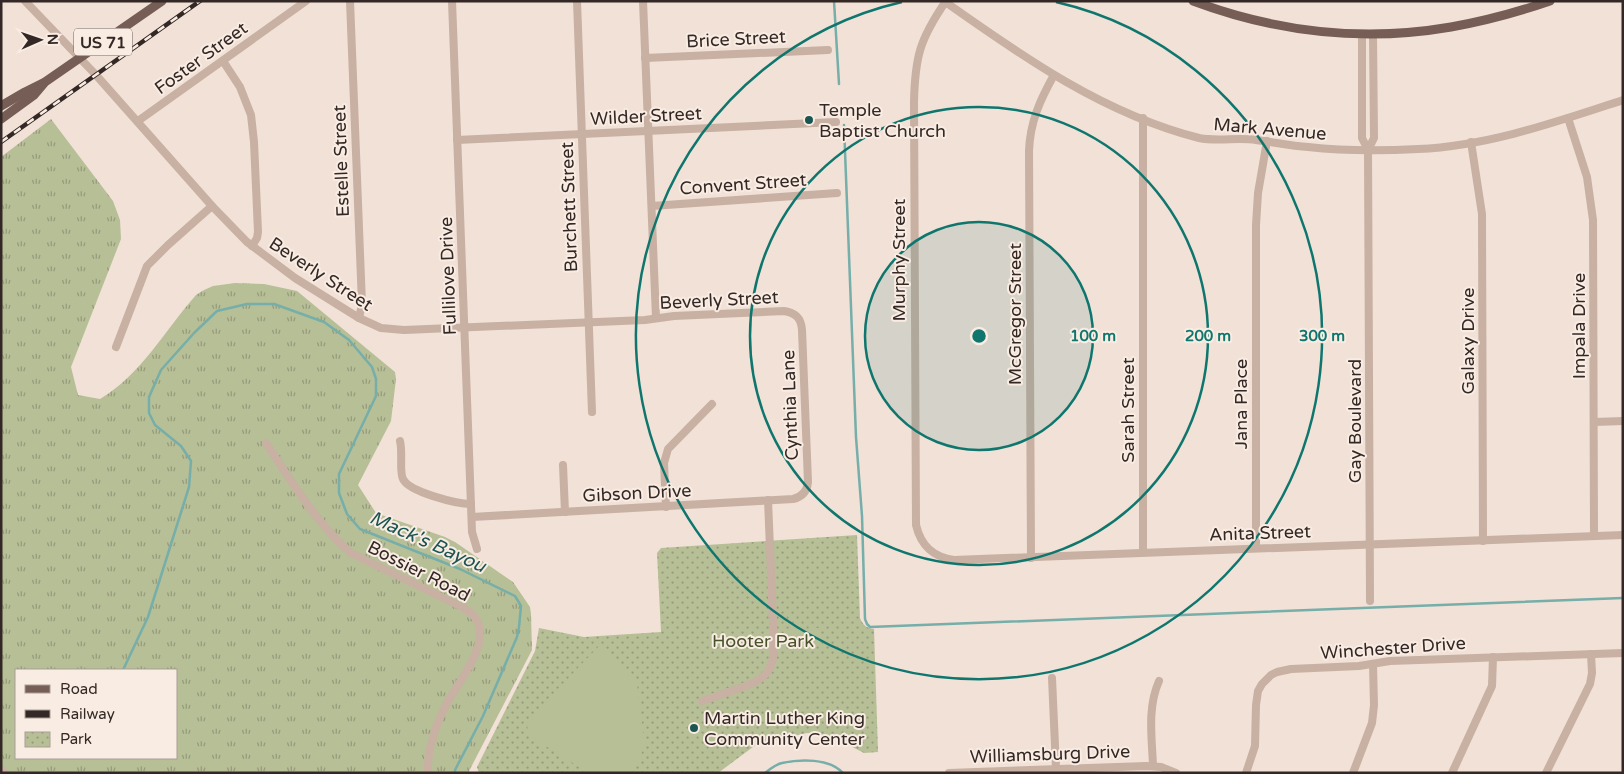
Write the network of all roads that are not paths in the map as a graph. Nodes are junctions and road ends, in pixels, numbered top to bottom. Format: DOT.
graph roads {
  1 [pos="25,1"];
  2 [pos="162,1"];
  3 [pos="306,1"];
  4 [pos="350,1"];
  5 [pos="452,1"];
  6 [pos="576,1"];
  7 [pos="643,1"];
  8 [pos="945,1"];
  9 [pos="1193,1"];
  10 [pos="1550,1"];
  11 [pos="1362,34"];
  12 [pos="1373,34"];
  13 [pos="828,50"];
  14 [pos="80,58"];
  15 [pos="645,58"];
  16 [pos="222,61"];
  17 [pos="1054,75"];
  18 [pos="45,82"];
  19 [pos="1623,100"];
  20 [pos="1,106"];
  21 [pos="1143,118"];
  22 [pos="1568,118"];
  23 [pos="1,119"];
  24 [pos="138,121"];
  25 [pos="836,122"];
  26 [pos="648,131"];
  27 [pos="581,134"];
  28 [pos="457,140"];
  29 [pos="1267,141"];
  30 [pos="1471,142"];
  31 [pos="1368,150"];
  32 [pos="836,193"];
  33 [pos="212,206"];
  34 [pos="652,206"];
  35 [pos="252,246"];
  36 [pos="796,315"];
  37 [pos="359,318"];
  38 [pos="656,318"];
  39 [pos="588,322"];
  40 [pos="464,327"];
  41 [pos="116,347"];
  42 [pos="712,404"];
  43 [pos="592,412"];
  44 [pos="1623,421"];
  45 [pos="1594,422"];
  46 [pos="400,441"];
  47 [pos="266,443"];
  48 [pos="563,466"];
  49 [pos="804,494"];
  50 [pos="768,500"];
  51 [pos="471,504"];
  52 [pos="666,507"];
  53 [pos="566,512"];
  54 [pos="472,517"];
  55 [pos="916,525"];
  56 [pos="1623,535"];
  57 [pos="1594,536"];
  58 [pos="1483,540"];
  59 [pos="1370,544"];
  60 [pos="477,548"];
  61 [pos="1256,548"];
  62 [pos="1143,552"];
  63 [pos="1031,558"];
  64 [pos="1370,601"];
  65 [pos="1623,653"];
  66 [pos="1591,654"];
  67 [pos="1493,657"];
  68 [pos="1373,664"];
  69 [pos="1052,678"];
  70 [pos="1159,681"];
  71 [pos="702,701"];
  72 [pos="1153,766"];
  73 [pos="1,768"];
  74 [pos="1056,768"];
  75 [pos="4,773"];
  76 [pos="428,773"];
  77 [pos="949,773"];
  78 [pos="1176,773"];
  79 [pos="1246,773"];
  80 [pos="1353,773"];
  81 [pos="1452,773"];
  82 [pos="1546,773"];
  1 -- 14 [label="street, Beverly Street"];
  2 -- 14 [label="main road, US 71"];
  3 -- 16 [label="street, Foster Street"];
  4 -- 37 [label="street, Estelle Street"];
  5 -- 28 [label="street, Fullilove Drive"];
  6 -- 27 [label="street, Burchett Street"];
  7 -- 15 [label="street"];
  8 -- 17 [label="street, Mark Avenue"];
  8 -- 55 [label="street, Murphy Street"];
  9 -- 11 [label="main road"];
  10 -- 12 [label="main road"];
  11 -- 12 [label="main road"];
  11 -- 31 [label="street, Gay Boulevard"];
  12 -- 31 [label="street, Gay Boulevard"];
  13 -- 15 [label="street, Brice Street"];
  14 -- 18 [label="main road, US 71"];
  14 -- 24 [label="street, Beverly Street"];
  15 -- 26 [label="street"];
  16 -- 24 [label="street, Foster Street"];
  16 -- 35 [label="street"];
  17 -- 21 [label="street, Mark Avenue"];
  17 -- 63 [label="street, McGregor Street"];
  18 -- 20 [label="main road, US 71"];
  18 -- 23 [label="main road, US 71"];
  19 -- 22 [label="street, Mark Avenue"];
  21 -- 29 [label="street, Mark Avenue"];
  21 -- 62 [label="street, Sarah Street"];
  22 -- 30 [label="street, Mark Avenue"];
  22 -- 45 [label="street, Impala Drive"];
  24 -- 33 [label="street, Beverly Street"];
  25 -- 26 [label="street, Wilder Street"];
  26 -- 27 [label="street, Wilder Street"];
  26 -- 34 [label="street"];
  27 -- 28 [label="street, Wilder Street"];
  27 -- 39 [label="street, Burchett Street"];
  28 -- 40 [label="street, Fullilove Drive"];
  29 -- 31 [label="street, Mark Avenue"];
  29 -- 61 [label="street, Jana Place"];
  30 -- 31 [label="street, Mark Avenue"];
  30 -- 58 [label="street, Galaxy Drive"];
  31 -- 59 [label="street, Gay Boulevard"];
  32 -- 34 [label="street, Convent Street"];
  33 -- 35 [label="street, Beverly Street"];
  33 -- 41 [label="street"];
  34 -- 38 [label="street"];
  35 -- 37 [label="street, Beverly Street"];
  36 -- 38 [label="street, Beverly Street"];
  36 -- 49 [label="street, Cynthia Lane"];
  37 -- 40 [label="street, Beverly Street"];
  38 -- 39 [label="street, Beverly Street"];
  39 -- 40 [label="street, Beverly Street"];
  39 -- 43 [label="street, Burchett Street"];
  40 -- 51 [label="street, Fullilove Drive"];
  42 -- 52 [label="street"];
  44 -- 45 [label="street"];
  45 -- 57 [label="street, Impala Drive"];
  46 -- 51 [label="street"];
  47 -- 76 [label="street, Bossier Road"];
  48 -- 53 [label="street"];
  49 -- 50 [label="street, Gibson Drive"];
  50 -- 52 [label="street, Gibson Drive"];
  50 -- 71 [label="street"];
  51 -- 54 [label="street, Fullilove Drive"];
  52 -- 53 [label="street, Gibson Drive"];
  53 -- 54 [label="street, Gibson Drive"];
  54 -- 60 [label="street, Fullilove Drive"];
  55 -- 63 [label="street, Anita Street"];
  56 -- 57 [label="street, Anita Street"];
  57 -- 58 [label="street, Anita Street"];
  58 -- 59 [label="street, Anita Street"];
  59 -- 61 [label="street, Anita Street"];
  59 -- 64 [label="street, Gay Boulevard"];
  61 -- 62 [label="street, Anita Street"];
  62 -- 63 [label="street, Anita Street"];
  65 -- 66 [label="street, Winchester Drive"];
  66 -- 67 [label="street, Winchester Drive"];
  66 -- 82 [label="street"];
  67 -- 68 [label="street, Winchester Drive"];
  67 -- 81 [label="street"];
  68 -- 79 [label="street, Winchester Drive"];
  68 -- 80 [label="street"];
  69 -- 74 [label="street"];
  70 -- 72 [label="street, Williamsburg Drive"];
  72 -- 74 [label="street, Williamsburg Drive"];
  72 -- 78 [label="street, Williamsburg Drive"];
  73 -- 75 [label="street"];
  74 -- 77 [label="street, Williamsburg Drive"];
}
